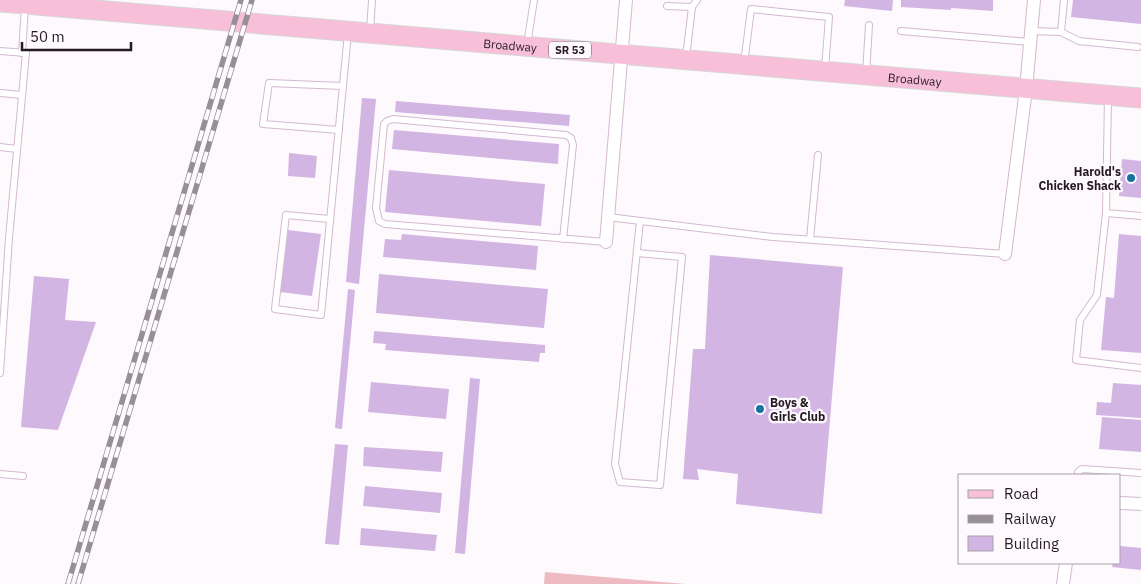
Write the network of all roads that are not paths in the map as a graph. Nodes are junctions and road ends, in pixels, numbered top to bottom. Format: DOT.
graph roads {
  1 [pos="372,0"];
  2 [pos="534,0"];
  3 [pos="626,0"];
  4 [pos="697,0"];
  5 [pos="1034,0"];
  6 [pos="1064,0"];
  7 [pos="4,1"];
  8 [pos="25,4"];
  9 [pos="667,6"];
  10 [pos="692,7"];
  11 [pos="869,25"];
  12 [pos="348,31"];
  13 [pos="901,31"];
  14 [pos="1061,32"];
  15 [pos="370,33"];
  16 [pos="1030,37"];
  17 [pos="526,46"];
  18 [pos="1138,47"];
  19 [pos="0,51"];
  20 [pos="22,53"];
  21 [pos="622,54"];
  22 [pos="686,60"];
  23 [pos="743,65"];
  24 [pos="825,72"];
  25 [pos="866,75"];
  26 [pos="343,86"];
  27 [pos="1026,89"];
  28 [pos="0,93"];
  29 [pos="22,95"];
  30 [pos="1108,96"];
  31 [pos="1141,98"];
  32 [pos="339,130"];
  33 [pos="0,147"];
  34 [pos="17,149"];
  35 [pos="818,154"];
  36 [pos="1106,213"];
  37 [pos="1141,216"];
  38 [pos="608,217"];
  39 [pos="330,219"];
  40 [pos="640,221"];
  41 [pos="563,239"];
  42 [pos="810,239"];
  43 [pos="606,242"];
  44 [pos="637,253"];
  45 [pos="1005,254"];
  46 [pos="3,266"];
  47 [pos="1141,368"];
  48 [pos="0,373"];
  49 [pos="1141,473"];
  50 [pos="0,474"];
  51 [pos="1078,474"];
  52 [pos="23,476"];
  53 [pos="1121,503"];
  54 [pos="1141,504"];
  55 [pos="1066,564"];
  56 [pos="1063,584"];
  1 -- 15 [label="lane"];
  2 -- 17 [label="lane"];
  3 -- 21 [label="street"];
  4 -- 10 [label="lane"];
  5 -- 16 [label="street"];
  6 -- 14 [label="lane"];
  7 -- 8 [label="main road, Broadway / SR 53"];
  8 -- 12 [label="main road, Broadway / SR 53"];
  8 -- 20 [label="lane"];
  9 -- 10 [label="lane"];
  10 -- 22 [label="lane"];
  11 -- 25 [label="lane"];
  12 -- 15 [label="main road, Broadway / SR 53"];
  12 -- 26 [label="lane"];
  13 -- 16 [label="lane"];
  14 -- 16 [label="lane"];
  14 -- 18 [label="lane"];
  15 -- 17 [label="main road, Broadway / SR 53"];
  16 -- 27 [label="street"];
  17 -- 21 [label="main road, Broadway / SR 53"];
  19 -- 20 [label="lane"];
  20 -- 29 [label="lane"];
  21 -- 22 [label="main road, Broadway / SR 53"];
  21 -- 38 [label="street"];
  22 -- 23 [label="main road, Broadway / SR 53"];
  23 -- 24 [label="main road, Broadway / SR 53"];
  23 -- 24 [label="lane"];
  24 -- 25 [label="main road, Broadway / SR 53"];
  25 -- 27 [label="main road, Broadway / SR 53"];
  26 -- 32 [label="lane"];
  26 -- 32 [label="lane"];
  27 -- 30 [label="main road, Broadway / SR 53"];
  27 -- 45 [label="street"];
  28 -- 29 [label="lane"];
  29 -- 34 [label="lane"];
  30 -- 31 [label="main road, Broadway / SR 53"];
  30 -- 36 [label="lane"];
  32 -- 39 [label="lane"];
  33 -- 34 [label="lane"];
  34 -- 46 [label="lane"];
  35 -- 42 [label="lane"];
  36 -- 37 [label="lane"];
  36 -- 47 [label="lane"];
  38 -- 40 [label="lane"];
  38 -- 43 [label="street"];
  39 -- 39 [label="lane"];
  40 -- 42 [label="lane"];
  40 -- 44 [label="lane"];
  41 -- 41 [label="lane"];
  41 -- 43 [label="lane"];
  42 -- 45 [label="lane"];
  44 -- 44 [label="lane"];
  46 -- 48 [label="lane"];
  49 -- 51 [label="lane"];
  50 -- 52 [label="lane"];
  53 -- 54 [label="street"];
  55 -- 56 [label="street"];
}
